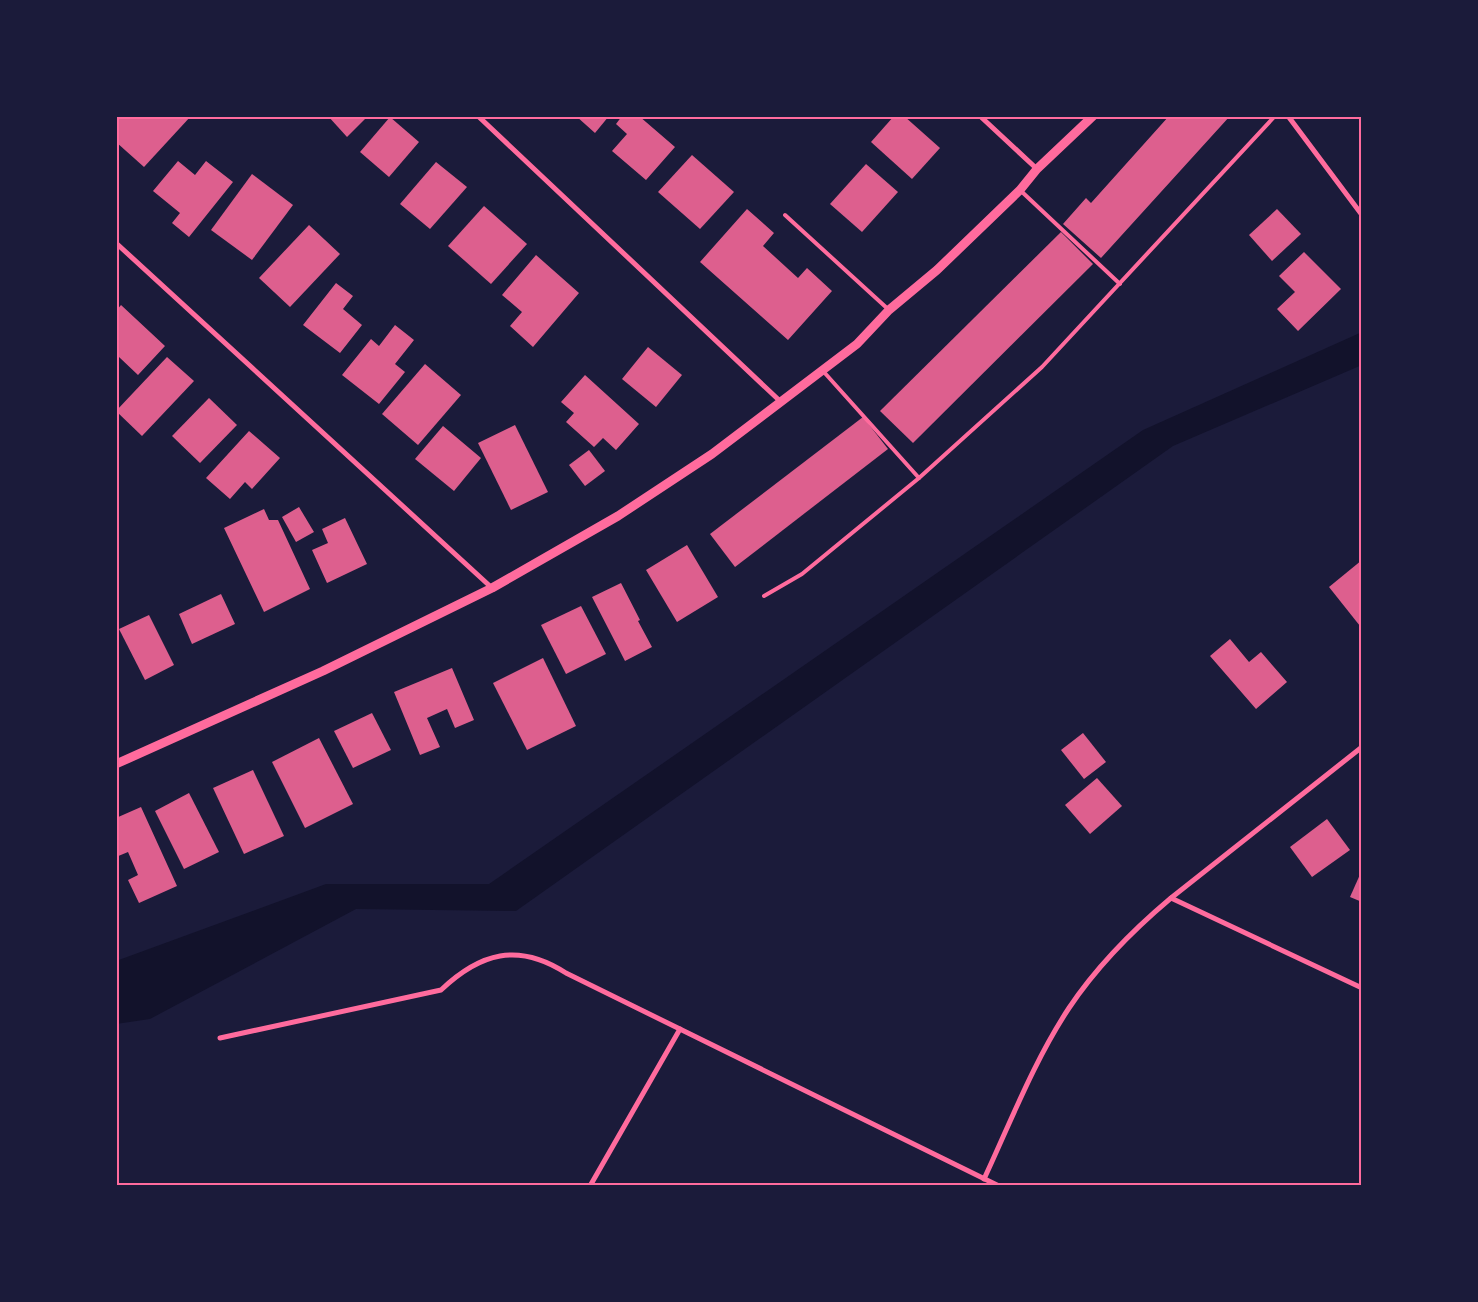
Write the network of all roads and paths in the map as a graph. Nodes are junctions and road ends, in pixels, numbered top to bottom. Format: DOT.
graph roads {
  1 [pos="478,116"];
  2 [pos="980,116"];
  3 [pos="1093,116"];
  4 [pos="1275,116"];
  5 [pos="1288,116"];
  6 [pos="1037,169"];
  7 [pos="1020,190"];
  8 [pos="784,215"];
  9 [pos="1362,216"];
  10 [pos="116,243"];
  11 [pos="1120,284"];
  12 [pos="889,310"];
  13 [pos="823,371"];
  14 [pos="782,402"];
  15 [pos="919,478"];
  16 [pos="492,588"];
  17 [pos="764,596"];
  18 [pos="1362,747"];
  19 [pos="116,764"];
  20 [pos="1171,898"];
  21 [pos="1362,988"];
  22 [pos="680,1029"];
  23 [pos="220,1038"];
  24 [pos="984,1179"];
  25 [pos="590,1186"];
  26 [pos="999,1186"];
  1 -- 14 [label="street"];
  2 -- 6 [label="street"];
  3 -- 6 [label="street"];
  4 -- 11 [label="lane"];
  5 -- 9 [label="street"];
  6 -- 7 [label="street"];
  7 -- 11 [label="lane"];
  7 -- 12 [label="street"];
  8 -- 12 [label="lane"];
  10 -- 16 [label="street"];
  11 -- 15 [label="lane"];
  12 -- 13 [label="street"];
  13 -- 14 [label="street"];
  13 -- 15 [label="lane"];
  14 -- 16 [label="street"];
  15 -- 17 [label="lane"];
  16 -- 19 [label="street"];
  18 -- 20 [label="street"];
  20 -- 21 [label="street"];
  20 -- 24 [label="street"];
  22 -- 23 [label="street"];
  22 -- 24 [label="street"];
  22 -- 25 [label="street"];
  24 -- 26 [label="street"];
}
